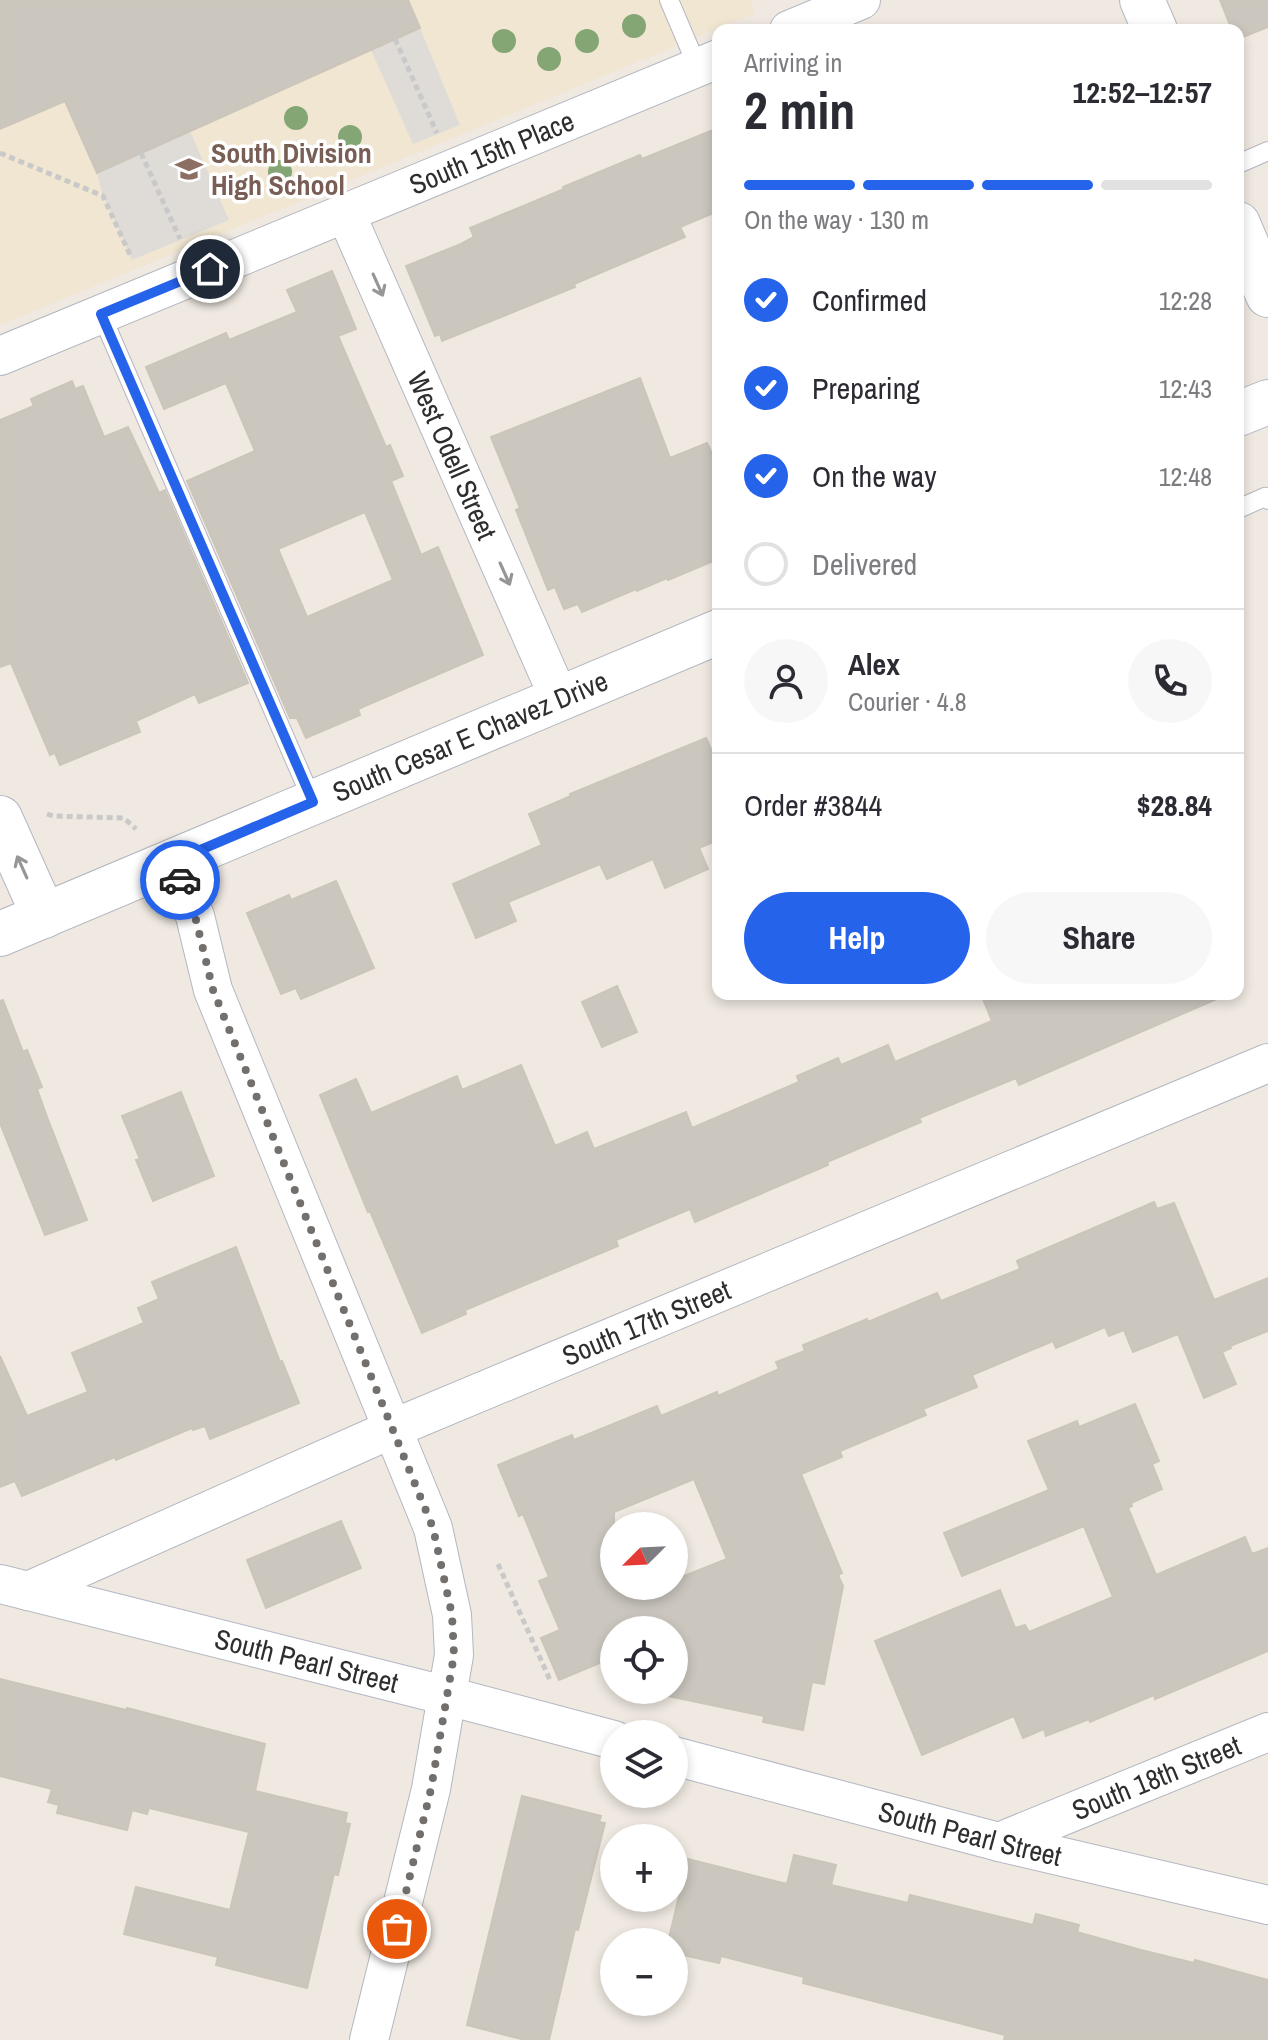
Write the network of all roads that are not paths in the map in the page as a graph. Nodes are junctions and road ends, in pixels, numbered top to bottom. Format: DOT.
graph roads {
  1 [pos="669,0"];
  2 [pos="861,0"];
  3 [pos="1142,0"];
  4 [pos="803,24"];
  5 [pos="1152,24"];
  6 [pos="708,64"];
  7 [pos="1268,151"];
  8 [pos="1244,161"];
  9 [pos="346,214"];
  10 [pos="1244,238"];
  11 [pos="1268,295"];
  12 [pos="101,314"];
  13 [pos="0,356"];
  14 [pos="1268,402"];
  15 [pos="1244,412"];
  16 [pos="1268,500"];
  17 [pos="1244,506"];
  18 [pos="712,634"];
  19 [pos="559,698"];
  20 [pos="313,802"];
  21 [pos="20,814"];
  22 [pos="172,862"];
  23 [pos="44,916"];
  24 [pos="0,934"];
  25 [pos="1268,1063"];
  26 [pos="392,1429"];
  27 [pos="14,1587"];
  28 [pos="448,1696"];
  29 [pos="1268,1732"];
  30 [pos="600,1736"];
  31 [pos="688,1760"];
  32 [pos="999,1842"];
  33 [pos="1268,1905"];
  34 [pos="369,2040"];
  1 -- 6 [label="lane"];
  2 -- 4 [label="street"];
  3 -- 5 [label="main road"];
  6 -- 9 [label="street, South 15th Place"];
  7 -- 8 [label="lane"];
  9 -- 12 [label="street, South 15th Place"];
  9 -- 19 [label="street, West Odell Street, one-way"];
  10 -- 11 [label="main road"];
  12 -- 13 [label="street, South 15th Place"];
  12 -- 20 [label="lane"];
  14 -- 15 [label="main road"];
  16 -- 17 [label="lane"];
  18 -- 19 [label="main road, South Cesar E Chavez Drive"];
  19 -- 20 [label="main road, South Cesar E Chavez Drive"];
  20 -- 22 [label="main road, South Cesar E Chavez Drive"];
  23 -- 21 [label="main road, one-way"];
  22 -- 23 [label="main road, South Cesar E Chavez Drive"];
  22 -- 26 [label="street"];
  23 -- 24 [label="main road, South Cesar E Chavez Drive"];
  25 -- 26 [label="street, South 17th Street"];
  26 -- 27 [label="street, South 17th Street"];
  26 -- 28 [label="street"];
  27 -- 28 [label="street, South Pearl Street"];
  28 -- 30 [label="street, South Pearl Street"];
  28 -- 34 [label="street"];
  29 -- 32 [label="street, South 18th Street"];
  31 -- 32 [label="street, South Pearl Street"];
  32 -- 33 [label="street, South Pearl Street"];
}
